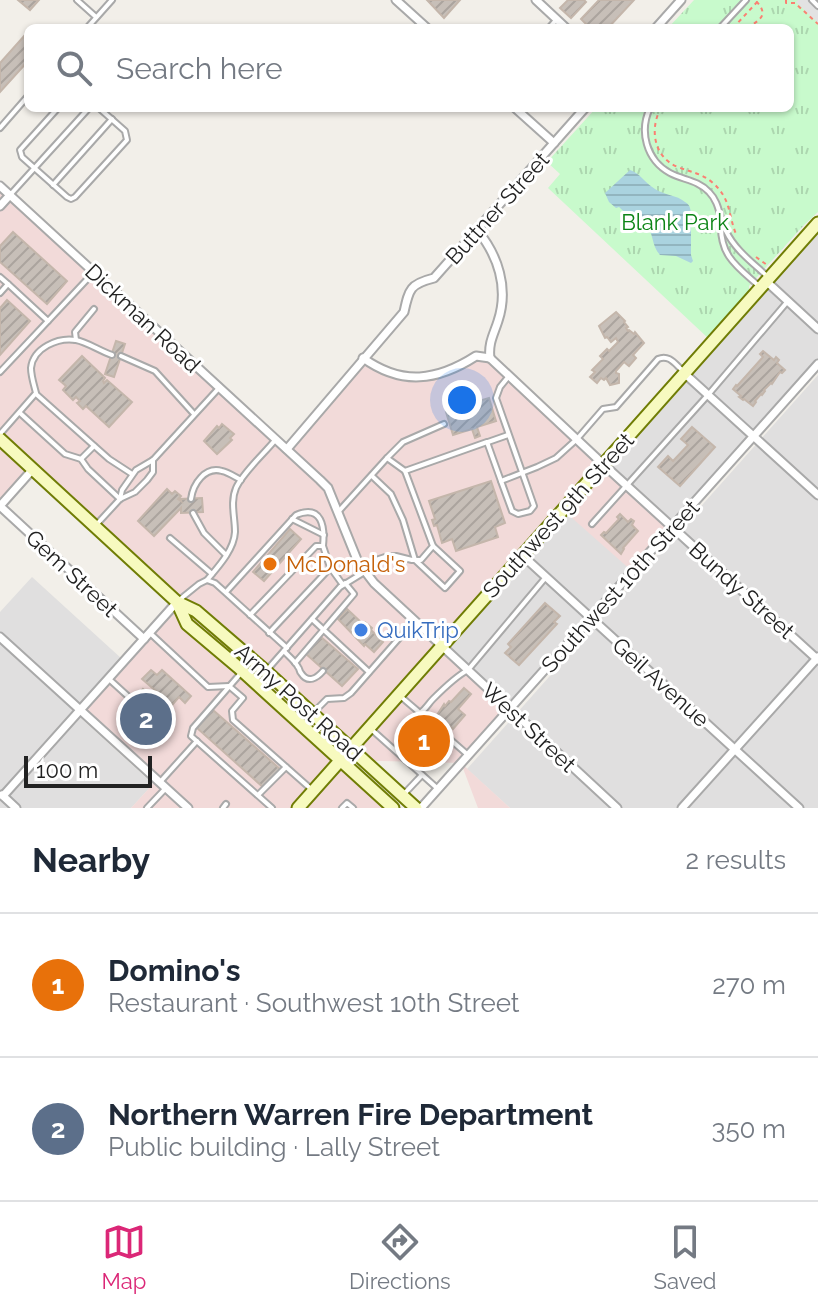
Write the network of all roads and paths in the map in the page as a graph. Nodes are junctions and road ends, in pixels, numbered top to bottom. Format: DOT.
graph roads {
  1 [pos="77,0"];
  2 [pos="112,0"];
  3 [pos="396,0"];
  4 [pos="536,0"];
  5 [pos="681,0"];
  6 [pos="736,0"];
  7 [pos="746,0"];
  8 [pos="786,0"];
  9 [pos="812,0"];
  10 [pos="757,1"];
  11 [pos="741,5"];
  12 [pos="818,6"];
  13 [pos="97,17"];
  14 [pos="557,19"];
  15 [pos="91,24"];
  16 [pos="423,24"];
  17 [pos="553,24"];
  18 [pos="562,24"];
  19 [pos="660,24"];
  20 [pos="724,24"];
  21 [pos="737,24"];
  22 [pos="753,24"];
  23 [pos="818,24"];
  24 [pos="24,101"];
  25 [pos="54,112"];
  26 [pos="85,112"];
  27 [pos="104,112"];
  28 [pos="519,112"];
  29 [pos="581,112"];
  30 [pos="649,112"];
  31 [pos="112,119"];
  32 [pos="0,128"];
  33 [pos="554,143"];
  34 [pos="35,169"];
  35 [pos="53,185"];
  36 [pos="0,186"];
  37 [pos="10,195"];
  38 [pos="0,206"];
  39 [pos="721,218"];
  40 [pos="818,223"];
  41 [pos="477,230"];
  42 [pos="94,272"];
  43 [pos="0,277"];
  44 [pos="765,282"];
  45 [pos="8,284"];
  46 [pos="0,293"];
  47 [pos="788,301"];
  48 [pos="94,309"];
  49 [pos="48,321"];
  50 [pos="818,329"];
  51 [pos="76,340"];
  52 [pos="112,355"];
  53 [pos="121,356"];
  54 [pos="363,358"];
  55 [pos="490,358"];
  56 [pos="818,364"];
  57 [pos="0,372"];
  58 [pos="684,373"];
  59 [pos="509,376"];
  60 [pos="219,388"];
  61 [pos="36,393"];
  62 [pos="708,395"];
  63 [pos="19,413"];
  64 [pos="194,414"];
  65 [pos="444,424"];
  66 [pos="508,435"];
  67 [pos="0,436"];
  68 [pos="754,436"];
  69 [pos="276,439"];
  70 [pos="577,439"];
  71 [pos="487,442"];
  72 [pos="94,446"];
  73 [pos="287,449"];
  74 [pos="387,458"];
  75 [pos="81,459"];
  76 [pos="153,460"];
  77 [pos="603,464"];
  78 [pos="33,469"];
  79 [pos="405,471"];
  80 [pos="522,473"];
  81 [pos="132,474"];
  82 [pos="372,476"];
  83 [pos="241,480"];
  84 [pos="501,481"];
  85 [pos="627,486"];
  86 [pos="818,495"];
  87 [pos="120,499"];
  88 [pos="191,499"];
  89 [pos="0,506"];
  90 [pos="338,512"];
  91 [pos="193,513"];
  92 [pos="292,519"];
  93 [pos="592,524"];
  94 [pos="95,526"];
  95 [pos="673,527"];
  96 [pos="324,535"];
  97 [pos="170,538"];
  98 [pos="323,546"];
  99 [pos="433,546"];
  100 [pos="226,555"];
  101 [pos="522,555"];
  102 [pos="415,560"];
  103 [pos="330,567"];
  104 [pos="366,571"];
  105 [pos="212,574"];
  106 [pos="546,577"];
  107 [pos="207,580"];
  108 [pos="344,584"];
  109 [pos="226,592"];
  110 [pos="177,602"];
  111 [pos="250,615"];
  112 [pos="312,619"];
  113 [pos="591,619"];
  114 [pos="415,620"];
  115 [pos="323,630"];
  116 [pos="269,633"];
  117 [pos="147,636"];
  118 [pos="0,637"];
  119 [pos="442,645"];
  120 [pos="285,650"];
  121 [pos="818,658"];
  122 [pos="295,663"];
  123 [pos="468,670"];
  124 [pos="242,671"];
  125 [pos="266,671"];
  126 [pos="323,671"];
  127 [pos="369,672"];
  128 [pos="109,679"];
  129 [pos="229,686"];
  130 [pos="398,695"];
  131 [pos="131,699"];
  132 [pos="80,710"];
  133 [pos="510,710"];
  134 [pos="420,713"];
  135 [pos="313,714"];
  136 [pos="369,728"];
  137 [pos="197,741"];
  138 [pos="351,749"];
  139 [pos="735,749"];
  140 [pos="468,755"];
  141 [pos="341,760"];
  142 [pos="286,767"];
  143 [pos="422,775"];
  144 [pos="163,786"];
  145 [pos="438,789"];
  146 [pos="313,791"];
  147 [pos="1,795"];
  148 [pos="258,795"];
  149 [pos="403,796"];
  150 [pos="303,806"];
  151 [pos="184,807"];
  152 [pos="16,808"];
  153 [pos="147,808"];
  154 [pos="272,808"];
  155 [pos="342,808"];
  156 [pos="353,808"];
  157 [pos="393,808"];
  158 [pos="419,808"];
  159 [pos="617,808"];
  160 [pos="682,808"];
  161 [pos="799,808"];
  1 -- 13 [label="lane"];
  2 -- 13 [label="lane"];
  3 -- 16 [label="street"];
  4 -- 14 [label="street"];
  5 -- 19 [label="street"];
  6 -- 11 [label="lane"];
  7 -- 11 [label="lane"];
  8 -- 23 [label="path"];
  9 -- 12 [label="lane"];
  10 -- 21 [label="path"];
  10 -- 22 [label="path"];
  11 -- 20 [label="lane"];
  13 -- 15 [label="lane"];
  14 -- 17 [label="lane"];
  14 -- 18 [label="street"];
  24 -- 32 [label="lane"];
  25 -- 34 [label="lane"];
  26 -- 34 [label="lane"];
  27 -- 31 [label="lane"];
  28 -- 33 [label="street"];
  29 -- 33 [label="street, Buttner Street"];
  30 -- 39 [label="lane"];
  31 -- 35 [label="lane"];
  31 -- 35 [label="lane"];
  33 -- 41 [label="street, Buttner Street"];
  34 -- 35 [label="lane"];
  34 -- 37 [label="lane"];
  36 -- 37 [label="street, Dickman Road"];
  37 -- 38 [label="street"];
  37 -- 42 [label="street, Dickman Road"];
  39 -- 44 [label="lane"];
  39 -- 44 [label="lane"];
  40 -- 44 [label="main road, Southwest 9th Street"];
  41 -- 54 [label="street, Buttner Street"];
  41 -- 55 [label="street"];
  42 -- 49 [label="lane"];
  42 -- 60 [label="street, Dickman Road"];
  43 -- 45 [label="lane"];
  44 -- 47 [label="street"];
  44 -- 58 [label="main road, Southwest 9th Street"];
  45 -- 46 [label="lane"];
  45 -- 49 [label="lane"];
  47 -- 50 [label="street"];
  47 -- 62 [label="lane"];
  48 -- 51 [label="lane"];
  49 -- 57 [label="lane"];
  51 -- 52 [label="lane"];
  51 -- 61 [label="lane"];
  53 -- 64 [label="lane"];
  54 -- 55 [label="street"];
  54 -- 73 [label="street, Buttner Street"];
  55 -- 59 [label="street, Bundy Street"];
  56 -- 68 [label="street, Southwest 10th Street"];
  58 -- 62 [label="street"];
  58 -- 70 [label="lane"];
  58 -- 77 [label="main road, Southwest 9th Street"];
  59 -- 66 [label="lane"];
  59 -- 70 [label="street, Bundy Street"];
  60 -- 64 [label="lane"];
  60 -- 69 [label="street, Dickman Road"];
  61 -- 63 [label="lane"];
  61 -- 72 [label="lane"];
  62 -- 68 [label="street"];
  62 -- 85 [label="lane"];
  63 -- 67 [label="lane"];
  63 -- 75 [label="lane"];
  64 -- 76 [label="lane"];
  65 -- 74 [label="lane"];
  66 -- 71 [label="lane"];
  66 -- 80 [label="lane"];
  67 -- 78 [label="main road, Army Post Road"];
  68 -- 86 [label="street"];
  68 -- 95 [label="street, Southwest 10th Street"];
  69 -- 73 [label="street, Dickman Road"];
  69 -- 83 [label="lane"];
  70 -- 77 [label="street, Bundy Street"];
  70 -- 80 [label="lane"];
  71 -- 79 [label="lane"];
  71 -- 84 [label="lane"];
  72 -- 75 [label="lane"];
  72 -- 81 [label="lane"];
  73 -- 90 [label="street, Dickman Road"];
  74 -- 79 [label="lane"];
  74 -- 82 [label="lane"];
  75 -- 87 [label="lane"];
  76 -- 81 [label="lane"];
  76 -- 87 [label="lane"];
  77 -- 85 [label="street, Bundy Street"];
  77 -- 101 [label="main road, Southwest 9th Street"];
  78 -- 89 [label="street"];
  78 -- 94 [label="main road, Army Post Road"];
  79 -- 99 [label="lane"];
  80 -- 84 [label="lane"];
  80 -- 84 [label="lane"];
  81 -- 87 [label="lane"];
  82 -- 90 [label="lane"];
  82 -- 102 [label="lane"];
  83 -- 88 [label="lane"];
  83 -- 100 [label="lane"];
  85 -- 93 [label="lane"];
  85 -- 95 [label="street, Bundy Street"];
  87 -- 94 [label="lane"];
  89 -- 117 [label="street, Gem Street"];
  90 -- 104 [label="street, Dickman Road"];
  91 -- 100 [label="lane"];
  92 -- 96 [label="lane"];
  92 -- 96 [label="lane"];
  92 -- 109 [label="lane"];
  94 -- 110 [label="main road, Army Post Road"];
  95 -- 113 [label="street, Southwest 10th Street"];
  95 -- 121 [label="street, Bundy Street"];
  96 -- 98 [label="lane"];
  97 -- 105 [label="lane"];
  98 -- 103 [label="lane"];
  98 -- 111 [label="lane"];
  99 -- 102 [label="lane"];
  99 -- 102 [label="lane"];
  100 -- 105 [label="lane"];
  101 -- 106 [label="street, Geil Avenue"];
  101 -- 119 [label="main road, Southwest 9th Street"];
  102 -- 104 [label="lane"];
  103 -- 108 [label="lane"];
  103 -- 116 [label="lane"];
  104 -- 108 [label="lane"];
  104 -- 114 [label="street, West Street"];
  105 -- 107 [label="lane"];
  106 -- 113 [label="street, Geil Avenue"];
  106 -- 123 [label="lane"];
  107 -- 109 [label="lane"];
  107 -- 110 [label="lane"];
  108 -- 112 [label="lane"];
  108 -- 115 [label="lane"];
  109 -- 111 [label="lane"];
  110 -- 117 [label="street"];
  110 -- 124 [label="main road, Army Post Road"];
  110 -- 125 [label="main road, Army Post Road"];
  111 -- 116 [label="lane"];
  112 -- 115 [label="lane"];
  112 -- 120 [label="lane"];
  113 -- 133 [label="street, Southwest 10th Street"];
  113 -- 139 [label="street, Geil Avenue"];
  114 -- 119 [label="street, West Street"];
  114 -- 127 [label="lane"];
  115 -- 122 [label="lane"];
  115 -- 127 [label="lane"];
  116 -- 120 [label="lane"];
  117 -- 128 [label="street"];
  117 -- 129 [label="lane"];
  118 -- 132 [label="street"];
  119 -- 123 [label="street, West Street"];
  119 -- 130 [label="main road, Southwest 9th Street"];
  120 -- 122 [label="lane"];
  120 -- 125 [label="lane"];
  121 -- 139 [label="street"];
  122 -- 126 [label="lane"];
  123 -- 133 [label="street, West Street"];
  123 -- 134 [label="lane"];
  124 -- 129 [label="lane"];
  124 -- 141 [label="main road, Army Post Road"];
  125 -- 135 [label="main road, Army Post Road"];
  127 -- 135 [label="lane"];
  128 -- 131 [label="lane"];
  128 -- 132 [label="street"];
  129 -- 137 [label="lane"];
  129 -- 142 [label="lane"];
  130 -- 134 [label="lane"];
  130 -- 136 [label="main road, Southwest 9th Street"];
  132 -- 144 [label="street"];
  132 -- 147 [label="street"];
  133 -- 140 [label="street, Southwest 10th Street"];
  133 -- 159 [label="street, West Street"];
  134 -- 140 [label="lane"];
  135 -- 138 [label="main road, Army Post Road"];
  136 -- 138 [label="main road, Southwest 9th Street"];
  136 -- 143 [label="lane"];
  137 -- 144 [label="lane"];
  137 -- 148 [label="lane"];
  138 -- 141 [label="main road, Southwest 9th Street"];
  138 -- 149 [label="main road, Army Post Road"];
  139 -- 160 [label="street"];
  139 -- 161 [label="street, Geil Avenue"];
  140 -- 145 [label="street, Southwest 10th Street"];
  141 -- 146 [label="main road, Southwest 9th Street"];
  141 -- 157 [label="main road, Army Post Road"];
  142 -- 146 [label="lane"];
  142 -- 148 [label="lane"];
  143 -- 145 [label="lane"];
  143 -- 149 [label="lane"];
  144 -- 151 [label="street"];
  144 -- 153 [label="lane"];
  145 -- 158 [label="street, Southwest 10th Street"];
  146 -- 150 [label="main road, Southwest 9th Street"];
  147 -- 152 [label="street"];
  148 -- 154 [label="lane"];
  149 -- 158 [label="main road, Army Post Road"];
  155 -- 156 [label="lane"];
}
